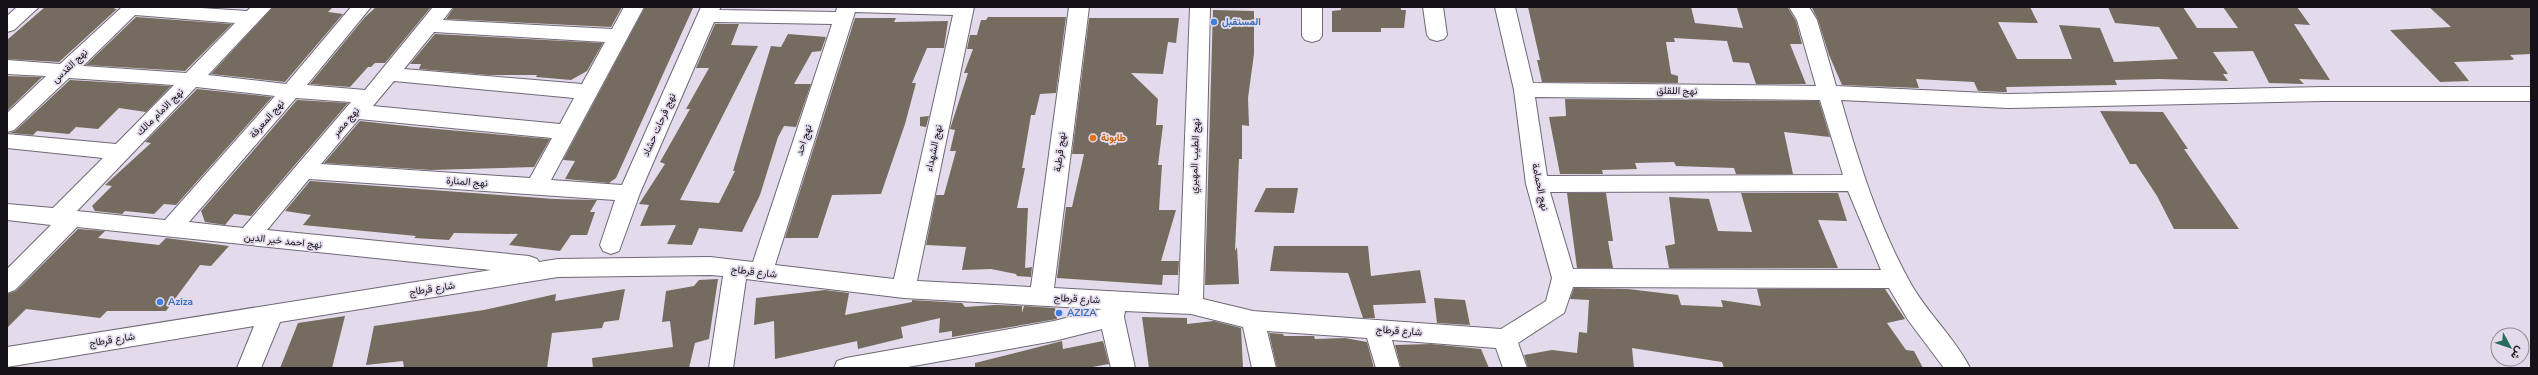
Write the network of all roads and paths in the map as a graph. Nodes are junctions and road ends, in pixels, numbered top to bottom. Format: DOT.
graph roads {
  1 [pos="29,7"];
  2 [pos="360,7"];
  3 [pos="443,7"];
  4 [pos="634,7"];
  5 [pos="1078,7"];
  6 [pos="1200,7"];
  7 [pos="1312,7"];
  8 [pos="1434,7"];
  9 [pos="1505,7"];
  10 [pos="1799,7"];
  11 [pos="132,8"];
  12 [pos="963,8"];
  13 [pos="710,11"];
  14 [pos="849,11"];
  15 [pos="256,13"];
  16 [pos="429,25"];
  17 [pos="7,26"];
  18 [pos="617,36"];
  19 [pos="1312,36"];
  20 [pos="1436,36"];
  21 [pos="7,67"];
  22 [pos="64,70"];
  23 [pos="389,74"];
  24 [pos="192,80"];
  25 [pos="1524,90"];
  26 [pos="291,91"];
  27 [pos="589,92"];
  28 [pos="1829,93"];
  29 [pos="2531,94"];
  30 [pos="370,97"];
  31 [pos="354,111"];
  32 [pos="7,125"];
  33 [pos="564,132"];
  34 [pos="7,141"];
  35 [pos="121,152"];
  36 [pos="305,171"];
  37 [pos="1854,183"];
  38 [pos="1538,184"];
  39 [pos="536,187"];
  40 [pos="629,193"];
  41 [pos="7,212"];
  42 [pos="66,217"];
  43 [pos="170,229"];
  44 [pos="248,237"];
  45 [pos="611,245"];
  46 [pos="558,268"];
  47 [pos="736,269"];
  48 [pos="762,273"];
  49 [pos="1564,278"];
  50 [pos="1896,279"];
  51 [pos="7,284"];
  52 [pos="904,288"];
  53 [pos="1041,297"];
  54 [pos="1191,305"];
  55 [pos="1114,309"];
  56 [pos="271,315"];
  57 [pos="1253,320"];
  58 [pos="1376,329"];
  59 [pos="1505,339"];
  60 [pos="7,357"];
  61 [pos="249,368"];
  62 [pos="721,368"];
  63 [pos="846,368"];
  64 [pos="1123,368"];
  65 [pos="1264,368"];
  66 [pos="1388,368"];
  67 [pos="1515,368"];
  68 [pos="1958,368"];
  1 -- 17 [label="street"];
  2 -- 26 [label="street, نهج المعرفة"];
  3 -- 16 [label="street, نهج مصر"];
  4 -- 18 [label="street"];
  5 -- 53 [label="street, نهج قرطبة"];
  6 -- 54 [label="street, نهج الطيب المهيري"];
  7 -- 19 [label="street"];
  8 -- 20 [label="street"];
  9 -- 25 [label="street, نهج الحمامة"];
  10 -- 28 [label="street"];
  11 -- 15 [label="street"];
  11 -- 22 [label="street, نهج القدس"];
  12 -- 14 [label="street"];
  12 -- 52 [label="street, نهج الشهداء"];
  13 -- 14 [label="street"];
  13 -- 40 [label="street, نهج فرحات حشاد"];
  14 -- 48 [label="street, نهج احد"];
  15 -- 24 [label="street, نهج الامام مالك"];
  16 -- 18 [label="street"];
  16 -- 23 [label="street, نهج مصر"];
  18 -- 27 [label="street"];
  21 -- 22 [label="street"];
  22 -- 24 [label="street"];
  22 -- 32 [label="street, نهج القدس"];
  23 -- 27 [label="street"];
  23 -- 30 [label="street, نهج مصر"];
  24 -- 26 [label="street"];
  24 -- 35 [label="street, نهج الامام مالك"];
  25 -- 28 [label="street, نهج اللقلق"];
  25 -- 38 [label="street, نهج الحمامة"];
  26 -- 30 [label="street"];
  26 -- 43 [label="street, نهج المعرفة"];
  27 -- 33 [label="street"];
  28 -- 29 [label="street, نهج اللقلق"];
  28 -- 37 [label="street"];
  30 -- 31 [label="street, نهج مصر"];
  31 -- 33 [label="street"];
  31 -- 36 [label="street, نهج مصر"];
  33 -- 39 [label="street"];
  34 -- 35 [label="street"];
  35 -- 42 [label="street, نهج الامام مالك"];
  36 -- 39 [label="street, نهج المنارة"];
  36 -- 44 [label="street, نهج مصر"];
  37 -- 38 [label="street"];
  37 -- 50 [label="street"];
  38 -- 49 [label="street, نهج الحمامة"];
  39 -- 40 [label="street, نهج المنارة"];
  40 -- 45 [label="street, نهج فرحات حشاد"];
  41 -- 42 [label="street, نهج احمد خير الدين"];
  42 -- 43 [label="street, نهج احمد خير الدين"];
  42 -- 51 [label="street, نهج الامام مالك"];
  43 -- 44 [label="street, نهج احمد خير الدين"];
  44 -- 46 [label="street, نهج احمد خير الدين"];
  46 -- 47 [label="street, شارع قرطاج"];
  46 -- 56 [label="street, شارع قرطاج"];
  47 -- 48 [label="street, شارع قرطاج"];
  47 -- 62 [label="street"];
  48 -- 52 [label="street, شارع قرطاج"];
  49 -- 50 [label="street"];
  49 -- 59 [label="street"];
  50 -- 68 [label="street"];
  52 -- 53 [label="street, شارع قرطاج"];
  53 -- 55 [label="street, شارع قرطاج"];
  54 -- 55 [label="street, شارع قرطاج"];
  54 -- 57 [label="street, شارع قرطاج"];
  55 -- 63 [label="street"];
  55 -- 64 [label="street"];
  56 -- 60 [label="street, شارع قرطاج"];
  56 -- 61 [label="street"];
  57 -- 58 [label="street, شارع قرطاج"];
  57 -- 65 [label="street"];
  58 -- 59 [label="street, شارع قرطاج"];
  58 -- 66 [label="street"];
  59 -- 67 [label="street"];
}
